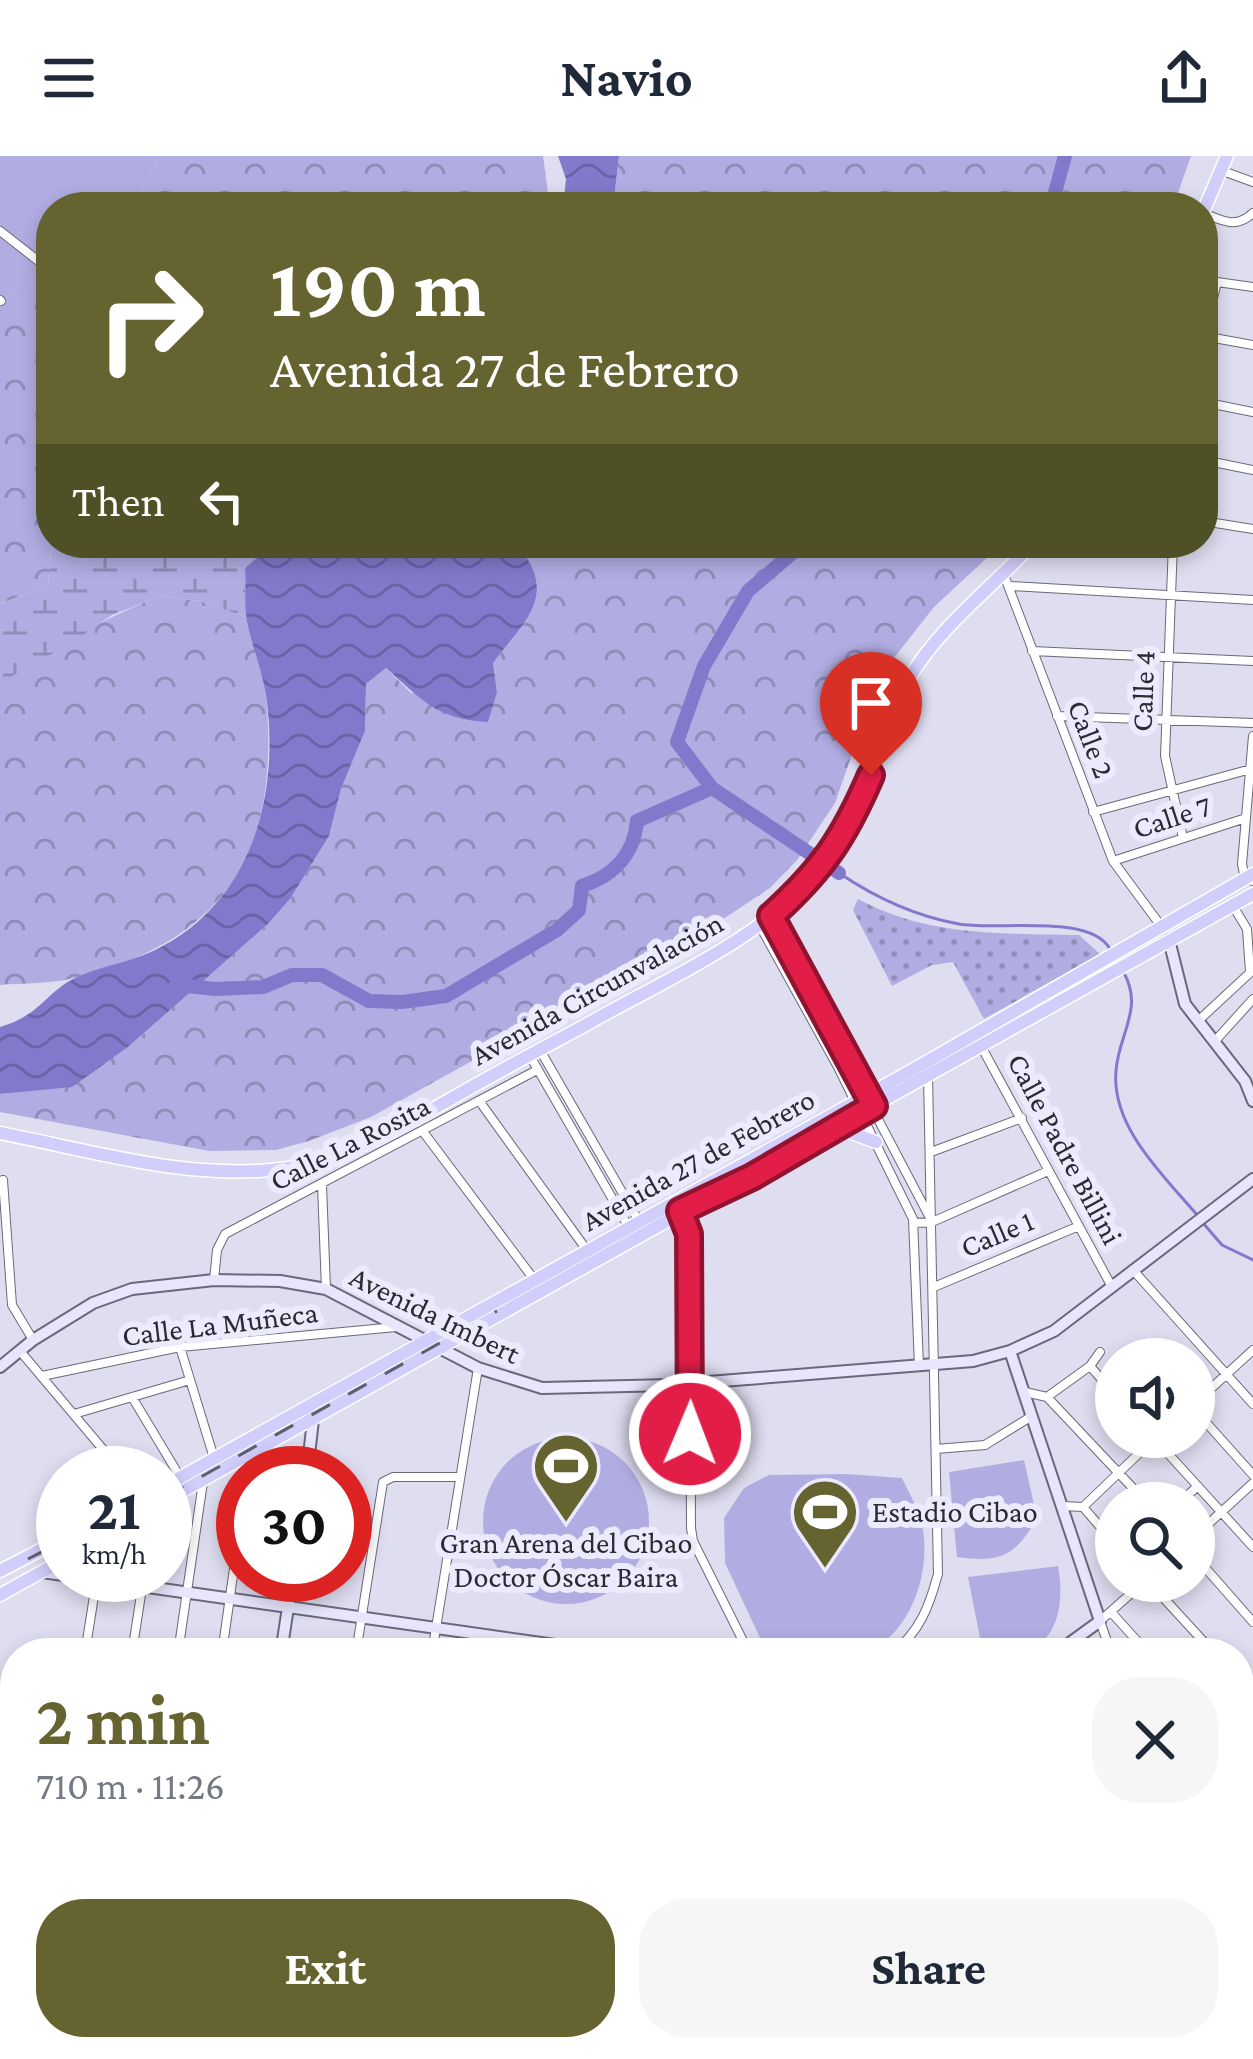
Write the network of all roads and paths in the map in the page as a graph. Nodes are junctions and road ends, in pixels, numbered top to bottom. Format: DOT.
graph roads {
  1 [pos="1227,156"];
  2 [pos="1218,163"];
  3 [pos="1253,182"];
  4 [pos="1208,192"];
  5 [pos="1253,213"];
  6 [pos="1218,218"];
  7 [pos="0,231"];
  8 [pos="36,259"];
  9 [pos="1218,282"];
  10 [pos="1253,287"];
  11 [pos="1218,339"];
  12 [pos="1253,345"];
  13 [pos="1218,405"];
  14 [pos="1253,412"];
  15 [pos="1218,463"];
  16 [pos="1253,470"];
  17 [pos="1218,523"];
  18 [pos="1253,529"];
  19 [pos="1023,558"];
  20 [pos="1172,558"];
  21 [pos="1008,580"];
  22 [pos="1170,595"];
  23 [pos="1253,600"];
  24 [pos="1032,651"];
  25 [pos="1168,658"];
  26 [pos="1253,662"];
  27 [pos="1056,716"];
  28 [pos="1166,718"];
  29 [pos="1253,723"];
  30 [pos="1253,736"];
  31 [pos="1250,770"];
  32 [pos="1170,790"];
  33 [pos="1093,812"];
  34 [pos="1246,818"];
  35 [pos="1183,838"];
  36 [pos="1113,861"];
  37 [pos="1250,878"];
  38 [pos="1253,894"];
  39 [pos="1233,906"];
  40 [pos="1152,910"];
  41 [pos="1178,918"];
  42 [pos="765,921"];
  43 [pos="1165,934"];
  44 [pos="1251,972"];
  45 [pos="1253,999"];
  46 [pos="1198,1021"];
  47 [pos="978,1039"];
  48 [pos="1214,1042"];
  49 [pos="535,1053"];
  50 [pos="537,1070"];
  51 [pos="928,1074"];
  52 [pos="1253,1101"];
  53 [pos="480,1102"];
  54 [pos="864,1104"];
  55 [pos="1022,1118"];
  56 [pos="838,1128"];
  57 [pos="0,1133"];
  58 [pos="424,1133"];
  59 [pos="876,1142"];
  60 [pos="931,1152"];
  61 [pos="1048,1171"];
  62 [pos="3,1180"];
  63 [pos="322,1185"];
  64 [pos="1250,1185"];
  65 [pos="680,1211"];
  66 [pos="932,1222"];
  67 [pos="914,1223"];
  68 [pos="1079,1226"];
  69 [pos="637,1228"];
  70 [pos="586,1249"];
  71 [pos="1133,1270"];
  72 [pos="533,1278"];
  73 [pos="214,1280"];
  74 [pos="934,1287"];
  75 [pos="1112,1287"];
  76 [pos="326,1288"];
  77 [pos="404,1327"];
  78 [pos="425,1338"];
  79 [pos="33,1340"];
  80 [pos="180,1347"];
  81 [pos="440,1347"];
  82 [pos="1253,1350"];
  83 [pos="20,1351"];
  84 [pos="1010,1351"];
  85 [pos="1095,1359"];
  86 [pos="935,1366"];
  87 [pos="1090,1366"];
  88 [pos="0,1367"];
  89 [pos="919,1367"];
  90 [pos="478,1368"];
  91 [pos="1095,1372"];
  92 [pos="1226,1375"];
  93 [pos="42,1376"];
  94 [pos="190,1380"];
  95 [pos="691,1383"];
  96 [pos="1215,1386"];
  97 [pos="1025,1392"];
  98 [pos="132,1397"];
  99 [pos="1047,1397"];
  100 [pos="1253,1404"];
  101 [pos="310,1413"];
  102 [pos="74,1414"];
  103 [pos="1032,1416"];
  104 [pos="1215,1433"];
  105 [pos="100,1446"];
  106 [pos="161,1446"];
  107 [pos="262,1446"];
  108 [pos="308,1446"];
  109 [pos="936,1448"];
  110 [pos="214,1458"];
  111 [pos="1133,1458"];
  112 [pos="1172,1458"];
  113 [pos="192,1471"];
  114 [pos="1118,1472"];
  115 [pos="216,1473"];
  116 [pos="458,1478"];
  117 [pos="1253,1479"];
  118 [pos="203,1480"];
  119 [pos="1127,1482"];
  120 [pos="1194,1482"];
  121 [pos="192,1486"];
  122 [pos="1063,1505"];
  123 [pos="1215,1505"];
  124 [pos="1083,1508"];
  125 [pos="1222,1513"];
  126 [pos="1215,1519"];
  127 [pos="1095,1521"];
  128 [pos="1253,1547"];
  129 [pos="36,1552"];
  130 [pos="192,1554"];
  131 [pos="0,1571"];
  132 [pos="36,1575"];
  133 [pos="1215,1579"];
  134 [pos="0,1595"];
  135 [pos="93,1602"];
  136 [pos="140,1602"];
  137 [pos="185,1602"];
  138 [pos="230,1602"];
  139 [pos="243,1602"];
  140 [pos="289,1602"];
  141 [pos="1122,1602"];
  142 [pos="1166,1602"];
  143 [pos="288,1609"];
  144 [pos="1105,1617"];
  145 [pos="360,1618"];
  146 [pos="1253,1622"];
  147 [pos="436,1628"];
  148 [pos="87,1638"];
  149 [pos="134,1638"];
  150 [pos="180,1638"];
  151 [pos="224,1638"];
  152 [pos="283,1638"];
  153 [pos="358,1638"];
  154 [pos="434,1638"];
  155 [pos="506,1638"];
  156 [pos="742,1638"];
  157 [pos="910,1638"];
  158 [pos="1076,1638"];
  159 [pos="1108,1638"];
  160 [pos="1130,1638"];
  161 [pos="1200,1638"];
  1 -- 2 [label="main road"];
  2 -- 3 [label="street"];
  2 -- 4 [label="main road"];
  5 -- 6 [label="street"];
  7 -- 8 [label="street"];
  9 -- 10 [label="street"];
  11 -- 12 [label="street"];
  13 -- 14 [label="street"];
  15 -- 16 [label="street"];
  17 -- 18 [label="street"];
  19 -- 21 [label="main road, Avenida Circunvalación"];
  20 -- 22 [label="street, Calle 4"];
  21 -- 22 [label="street"];
  21 -- 24 [label="street, Calle 2"];
  21 -- 42 [label="main road, Avenida Circunvalación"];
  22 -- 23 [label="street"];
  22 -- 25 [label="street, Calle 4"];
  24 -- 25 [label="street"];
  24 -- 27 [label="street, Calle 2"];
  25 -- 26 [label="street"];
  25 -- 28 [label="street, Calle 4"];
  27 -- 28 [label="street"];
  27 -- 33 [label="street, Calle 2"];
  28 -- 29 [label="street"];
  28 -- 32 [label="street, Calle 4"];
  30 -- 31 [label="street"];
  31 -- 32 [label="street"];
  31 -- 34 [label="street"];
  32 -- 33 [label="street"];
  32 -- 35 [label="street, Calle 4"];
  33 -- 36 [label="street, Calle 2"];
  34 -- 35 [label="street, Calle 7"];
  34 -- 37 [label="street"];
  35 -- 36 [label="street, Calle 7"];
  36 -- 40 [label="street, Calle 2"];
  37 -- 41 [label="main road, Avenida 27 de Febrero"];
  38 -- 39 [label="main road, Avenida 27 de Febrero"];
  39 -- 43 [label="main road, Avenida 27 de Febrero"];
  39 -- 44 [label="street"];
  40 -- 41 [label="street"];
  40 -- 43 [label="street, Calle 2"];
  41 -- 43 [label="main road, Avenida 27 de Febrero"];
  42 -- 49 [label="main road, Avenida Circunvalación"];
  42 -- 54 [label="street"];
  43 -- 46 [label="main road, Calle 2"];
  43 -- 47 [label="main road, Avenida 27 de Febrero"];
  44 -- 46 [label="street"];
  45 -- 48 [label="street"];
  46 -- 48 [label="main road, Calle 2"];
  47 -- 51 [label="main road, Avenida 27 de Febrero"];
  47 -- 54 [label="main road, Avenida 27 de Febrero"];
  47 -- 55 [label="street, Calle Padre Billini"];
  48 -- 52 [label="main road, Calle 2"];
  49 -- 50 [label="street"];
  49 -- 57 [label="main road, Avenida Circunvalación"];
  49 -- 69 [label="street"];
  50 -- 53 [label="street, Calle La Rosita"];
  50 -- 69 [label="street"];
  51 -- 54 [label="main road, Avenida 27 de Febrero"];
  51 -- 60 [label="street"];
  53 -- 58 [label="street, Calle La Rosita"];
  53 -- 70 [label="street"];
  54 -- 56 [label="main road, Avenida 27 de Febrero"];
  54 -- 59 [label="street"];
  54 -- 66 [label="street"];
  54 -- 69 [label="main road, Avenida 27 de Febrero"];
  55 -- 60 [label="street"];
  55 -- 61 [label="street, Calle Padre Billini"];
  56 -- 59 [label="main road"];
  56 -- 65 [label="main road, Avenida 27 de Febrero"];
  58 -- 63 [label="street, Calle La Rosita"];
  58 -- 72 [label="street"];
  59 -- 67 [label="street"];
  60 -- 66 [label="street"];
  61 -- 66 [label="street"];
  61 -- 68 [label="street, Calle Padre Billini"];
  62 -- 79 [label="street"];
  63 -- 73 [label="street, Calle La Rosita"];
  63 -- 76 [label="street"];
  64 -- 71 [label="main road, Avenida Imbert"];
  65 -- 69 [label="main road, Avenida 27 de Febrero"];
  65 -- 95 [label="street"];
  66 -- 67 [label="street"];
  66 -- 74 [label="street"];
  67 -- 89 [label="street"];
  68 -- 74 [label="street, Calle 1"];
  68 -- 75 [label="street, Calle Padre Billini"];
  69 -- 70 [label="main road, Avenida 27 de Febrero"];
  69 -- 81 [label="main road, Avenida 27 de Febrero"];
  70 -- 72 [label="main road, Avenida 27 de Febrero"];
  71 -- 75 [label="main road, Avenida Imbert"];
  71 -- 92 [label="street"];
  72 -- 78 [label="main road, Avenida 27 de Febrero"];
  73 -- 76 [label="main road, Avenida Imbert"];
  73 -- 79 [label="main road, Avenida Imbert"];
  74 -- 86 [label="street"];
  75 -- 84 [label="main road, Avenida Imbert"];
  76 -- 77 [label="main road, Avenida Imbert"];
  77 -- 78 [label="main road, Avenida Imbert"];
  77 -- 80 [label="street, Calle La Muñeca"];
  78 -- 81 [label="main road, Avenida Imbert"];
  78 -- 101 [label="main road, Avenida 27 de Febrero"];
  79 -- 83 [label="main road, Avenida Imbert"];
  80 -- 93 [label="street, Calle La Muñeca"];
  80 -- 94 [label="street"];
  81 -- 90 [label="main road, Avenida Imbert"];
  81 -- 101 [label="main road, Avenida 27 de Febrero"];
  82 -- 92 [label="street"];
  83 -- 88 [label="main road, Avenida Imbert"];
  83 -- 93 [label="street"];
  84 -- 86 [label="main road, Avenida Imbert"];
  84 -- 97 [label="main road"];
  85 -- 87 [label="street"];
  86 -- 89 [label="main road, Avenida Imbert"];
  86 -- 109 [label="street"];
  87 -- 91 [label="street"];
  87 -- 99 [label="street"];
  89 -- 95 [label="main road, Avenida Imbert"];
  90 -- 95 [label="main road, Avenida Imbert"];
  90 -- 116 [label="street"];
  92 -- 96 [label="street"];
  92 -- 100 [label="street"];
  93 -- 102 [label="street"];
  94 -- 98 [label="street"];
  94 -- 110 [label="street"];
  95 -- 156 [label="street"];
  97 -- 99 [label="street"];
  97 -- 103 [label="main road"];
  98 -- 102 [label="street"];
  98 -- 106 [label="street"];
  99 -- 114 [label="street"];
  101 -- 107 [label="main road, Avenida 27 de Febrero"];
  101 -- 108 [label="main road"];
  101 -- 110 [label="main road, Avenida 27 de Febrero"];
  102 -- 105 [label="street"];
  103 -- 109 [label="street"];
  103 -- 122 [label="main road"];
  104 -- 117 [label="street"];
  109 -- 157 [label="street"];
  110 -- 113 [label="main road, Avenida 27 de Febrero"];
  111 -- 114 [label="street"];
  112 -- 120 [label="street"];
  114 -- 119 [label="street"];
  114 -- 124 [label="street"];
  115 -- 118 [label="main road, Avenida 27 de Febrero"];
  116 -- 145 [label="street"];
  116 -- 147 [label="street"];
  117 -- 125 [label="street"];
  118 -- 121 [label="main road, Avenida 27 de Febrero"];
  118 -- 130 [label="street"];
  122 -- 124 [label="street"];
  122 -- 144 [label="main road"];
  123 -- 125 [label="street"];
  124 -- 127 [label="street"];
  125 -- 126 [label="street"];
  125 -- 128 [label="street"];
  129 -- 131 [label="main road"];
  132 -- 134 [label="main road"];
  133 -- 146 [label="street"];
  135 -- 148 [label="street"];
  136 -- 149 [label="street"];
  137 -- 150 [label="street"];
  138 -- 151 [label="street"];
  139 -- 143 [label="main road"];
  140 -- 143 [label="main road"];
  141 -- 144 [label="street"];
  142 -- 161 [label="street"];
  143 -- 145 [label="main road"];
  143 -- 152 [label="main road"];
  144 -- 158 [label="main road"];
  144 -- 159 [label="street"];
  144 -- 160 [label="street"];
  145 -- 147 [label="main road"];
  145 -- 153 [label="street"];
  147 -- 154 [label="street"];
  147 -- 155 [label="main road"];
}
